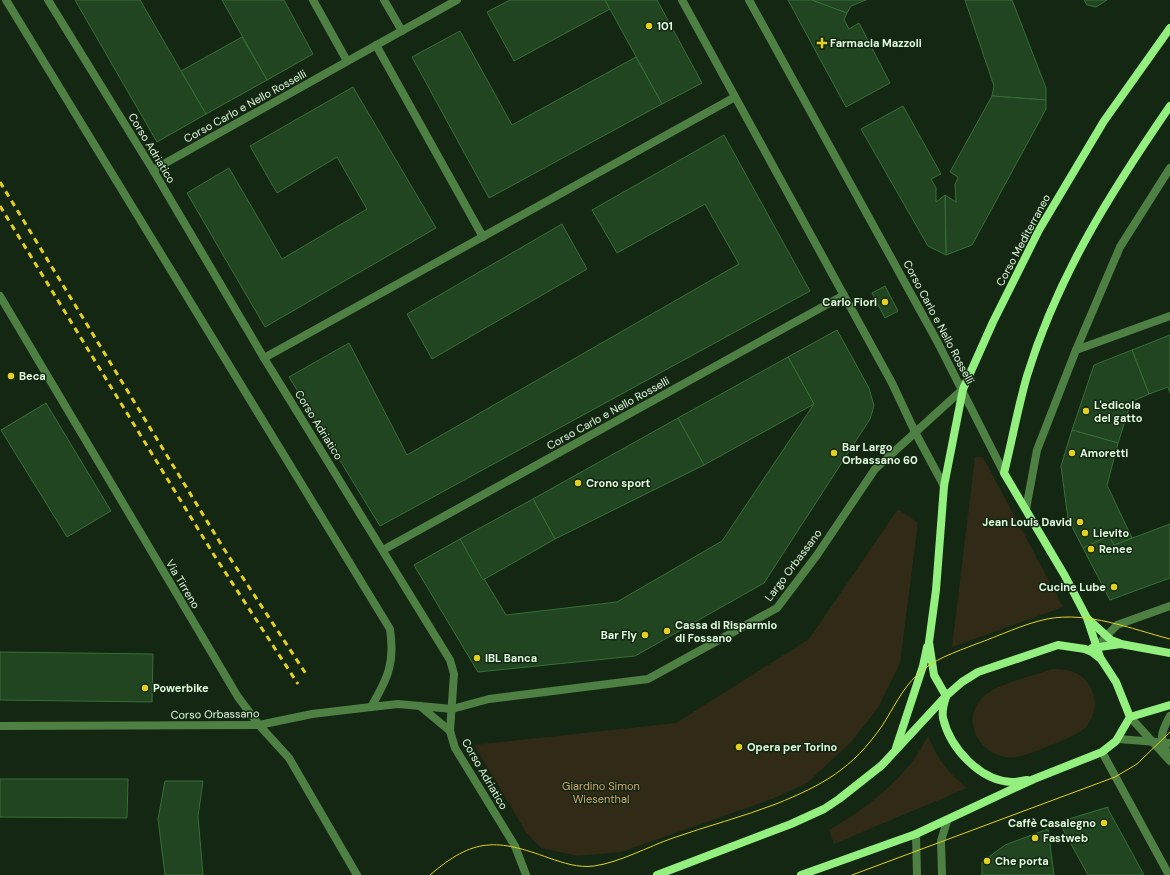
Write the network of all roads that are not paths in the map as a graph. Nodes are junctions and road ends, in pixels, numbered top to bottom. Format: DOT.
graph roads {
  1 [pos="6,0"];
  2 [pos="48,0"];
  3 [pos="313,0"];
  4 [pos="384,0"];
  5 [pos="457,0"];
  6 [pos="682,0"];
  7 [pos="749,0"];
  8 [pos="1170,28"];
  9 [pos="402,31"];
  10 [pos="376,46"];
  11 [pos="347,62"];
  12 [pos="735,97"];
  13 [pos="1170,106"];
  14 [pos="153,170"];
  15 [pos="1169,175"];
  16 [pos="483,237"];
  17 [pos="844,295"];
  18 [pos="0,296"];
  19 [pos="1170,316"];
  20 [pos="1076,350"];
  21 [pos="264,358"];
  22 [pos="963,389"];
  23 [pos="915,432"];
  24 [pos="1004,473"];
  25 [pos="944,486"];
  26 [pos="1026,509"];
  27 [pos="383,550"];
  28 [pos="1170,606"];
  29 [pos="1086,618"];
  30 [pos="1106,636"];
  31 [pos="928,642"];
  32 [pos="1121,644"];
  33 [pos="1096,647"];
  34 [pos="1085,649"];
  35 [pos="1170,653"];
  36 [pos="1101,660"];
  37 [pos="946,696"];
  38 [pos="1170,705"];
  39 [pos="419,706"];
  40 [pos="371,707"];
  41 [pos="452,709"];
  42 [pos="1170,716"];
  43 [pos="1130,717"];
  44 [pos="259,725"];
  45 [pos="0,726"];
  46 [pos="450,731"];
  47 [pos="1118,738"];
  48 [pos="1150,740"];
  49 [pos="1161,741"];
  50 [pos="1170,743"];
  51 [pos="895,751"];
  52 [pos="1102,752"];
  53 [pos="1170,760"];
  54 [pos="1034,779"];
  55 [pos="947,821"];
  56 [pos="916,834"];
  57 [pos="357,875"];
  58 [pos="526,875"];
  59 [pos="657,875"];
  60 [pos="801,875"];
  61 [pos="917,875"];
  62 [pos="942,875"];
  63 [pos="1169,875"];
  1 -- 40 [label="street"];
  2 -- 14 [label="street, Corso Adriatico"];
  3 -- 11 [label="street"];
  4 -- 9 [label="street"];
  5 -- 9 [label="street, Corso Carlo e Nello Rosselli"];
  6 -- 12 [label="street"];
  7 -- 22 [label="street, Corso Carlo e Nello Rosselli"];
  8 -- 22 [label="main road, Corso Mediterraneo"];
  9 -- 10 [label="street, Corso Carlo e Nello Rosselli"];
  10 -- 11 [label="street, Corso Carlo e Nello Rosselli"];
  10 -- 16 [label="street"];
  11 -- 14 [label="street, Corso Carlo e Nello Rosselli"];
  12 -- 16 [label="street"];
  12 -- 17 [label="street"];
  13 -- 24 [label="main road"];
  14 -- 21 [label="street, Corso Adriatico"];
  15 -- 20 [label="street"];
  16 -- 21 [label="street"];
  17 -- 23 [label="street"];
  17 -- 27 [label="street, Corso Carlo e Nello Rosselli"];
  18 -- 44 [label="street, Via Tirreno"];
  19 -- 20 [label="street"];
  20 -- 26 [label="street"];
  21 -- 27 [label="street, Corso Adriatico"];
  22 -- 23 [label="street, Largo Orbassano"];
  22 -- 24 [label="street, Corso Carlo e Nello Rosselli"];
  22 -- 25 [label="main road, Corso Mediterraneo"];
  23 -- 25 [label="street"];
  23 -- 41 [label="street, Largo Orbassano"];
  24 -- 26 [label="main road, Corso Carlo e Nello Rosselli"];
  25 -- 31 [label="main road"];
  26 -- 29 [label="main road, Corso Carlo e Nello Rosselli"];
  27 -- 41 [label="street, Corso Adriatico"];
  28 -- 30 [label="street"];
  29 -- 30 [label="main road"];
  29 -- 33 [label="main road, Corso Carlo e Nello Rosselli"];
  30 -- 32 [label="main road"];
  30 -- 33 [label="street"];
  31 -- 37 [label="main road"];
  31 -- 51 [label="main road"];
  32 -- 33 [label="main road"];
  32 -- 35 [label="main road"];
  33 -- 34 [label="main road"];
  33 -- 36 [label="main road, Corso Carlo e Nello Rosselli"];
  34 -- 36 [label="main road"];
  34 -- 37 [label="main road"];
  36 -- 43 [label="main road"];
  37 -- 51 [label="main road"];
  37 -- 54 [label="main road"];
  38 -- 43 [label="main road"];
  39 -- 40 [label="street, Corso Orbassano"];
  39 -- 41 [label="street, Corso Orbassano"];
  39 -- 46 [label="street"];
  40 -- 44 [label="street, Corso Orbassano"];
  41 -- 46 [label="street, Corso Adriatico"];
  42 -- 49 [label="street"];
  43 -- 47 [label="main road"];
  43 -- 48 [label="street"];
  44 -- 45 [label="street, Corso Orbassano"];
  44 -- 57 [label="street, Via Tirreno"];
  46 -- 58 [label="street, Corso Adriatico"];
  47 -- 48 [label="street"];
  47 -- 52 [label="main road"];
  48 -- 49 [label="street"];
  48 -- 53 [label="street"];
  49 -- 50 [label="street"];
  49 -- 53 [label="street"];
  51 -- 59 [label="main road"];
  52 -- 54 [label="main road"];
  52 -- 63 [label="street"];
  54 -- 55 [label="main road"];
  55 -- 56 [label="main road"];
  55 -- 62 [label="street"];
  56 -- 60 [label="main road"];
  56 -- 61 [label="street"];
}
